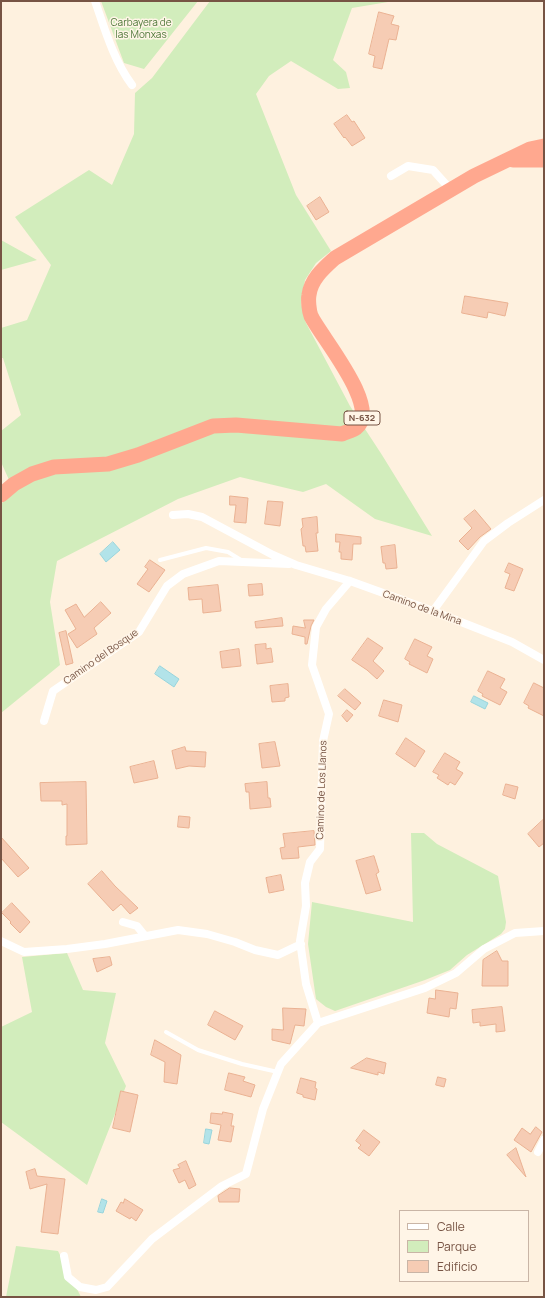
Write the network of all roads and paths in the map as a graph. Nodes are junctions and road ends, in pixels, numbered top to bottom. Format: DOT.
graph roads {
  1 [pos="95,1"];
  2 [pos="132,85"];
  3 [pos="544,146"];
  4 [pos="510,160"];
  5 [pos="544,160"];
  6 [pos="391,176"];
  7 [pos="451,190"];
  8 [pos="1,495"];
  9 [pos="544,500"];
  10 [pos="173,515"];
  11 [pos="160,560"];
  12 [pos="245,562"];
  13 [pos="296,565"];
  14 [pos="350,581"];
  15 [pos="432,611"];
  16 [pos="544,660"];
  17 [pos="44,721"];
  18 [pos="123,922"];
  19 [pos="544,931"];
  20 [pos="145,936"];
  21 [pos="1,941"];
  22 [pos="301,944"];
  23 [pos="318,1023"];
  24 [pos="166,1032"];
  25 [pos="278,1072"];
  26 [pos="544,1140"];
  27 [pos="538,1152"];
  28 [pos="64,1256"];
  1 -- 2 [label="street"];
  3 -- 4 [label="highway, N-632"];
  4 -- 5 [label="highway, N-632"];
  4 -- 7 [label="highway, N-632"];
  6 -- 7 [label="street"];
  7 -- 8 [label="highway, N-632"];
  9 -- 15 [label="street"];
  10 -- 13 [label="street"];
  11 -- 12 [label="lane"];
  12 -- 13 [label="street, Camino del Bosque"];
  12 -- 17 [label="street, Camino del Bosque"];
  13 -- 14 [label="street, Camino de la Mina"];
  14 -- 15 [label="street, Camino de la Mina"];
  14 -- 22 [label="street, Camino de Los Llanos"];
  15 -- 16 [label="street, Camino de la Mina"];
  18 -- 20 [label="street"];
  19 -- 23 [label="street"];
  20 -- 21 [label="street"];
  20 -- 22 [label="street"];
  22 -- 23 [label="street, Camino de Los Llanos"];
  23 -- 25 [label="street"];
  24 -- 25 [label="lane"];
  25 -- 28 [label="street"];
  26 -- 27 [label="street"];
}
